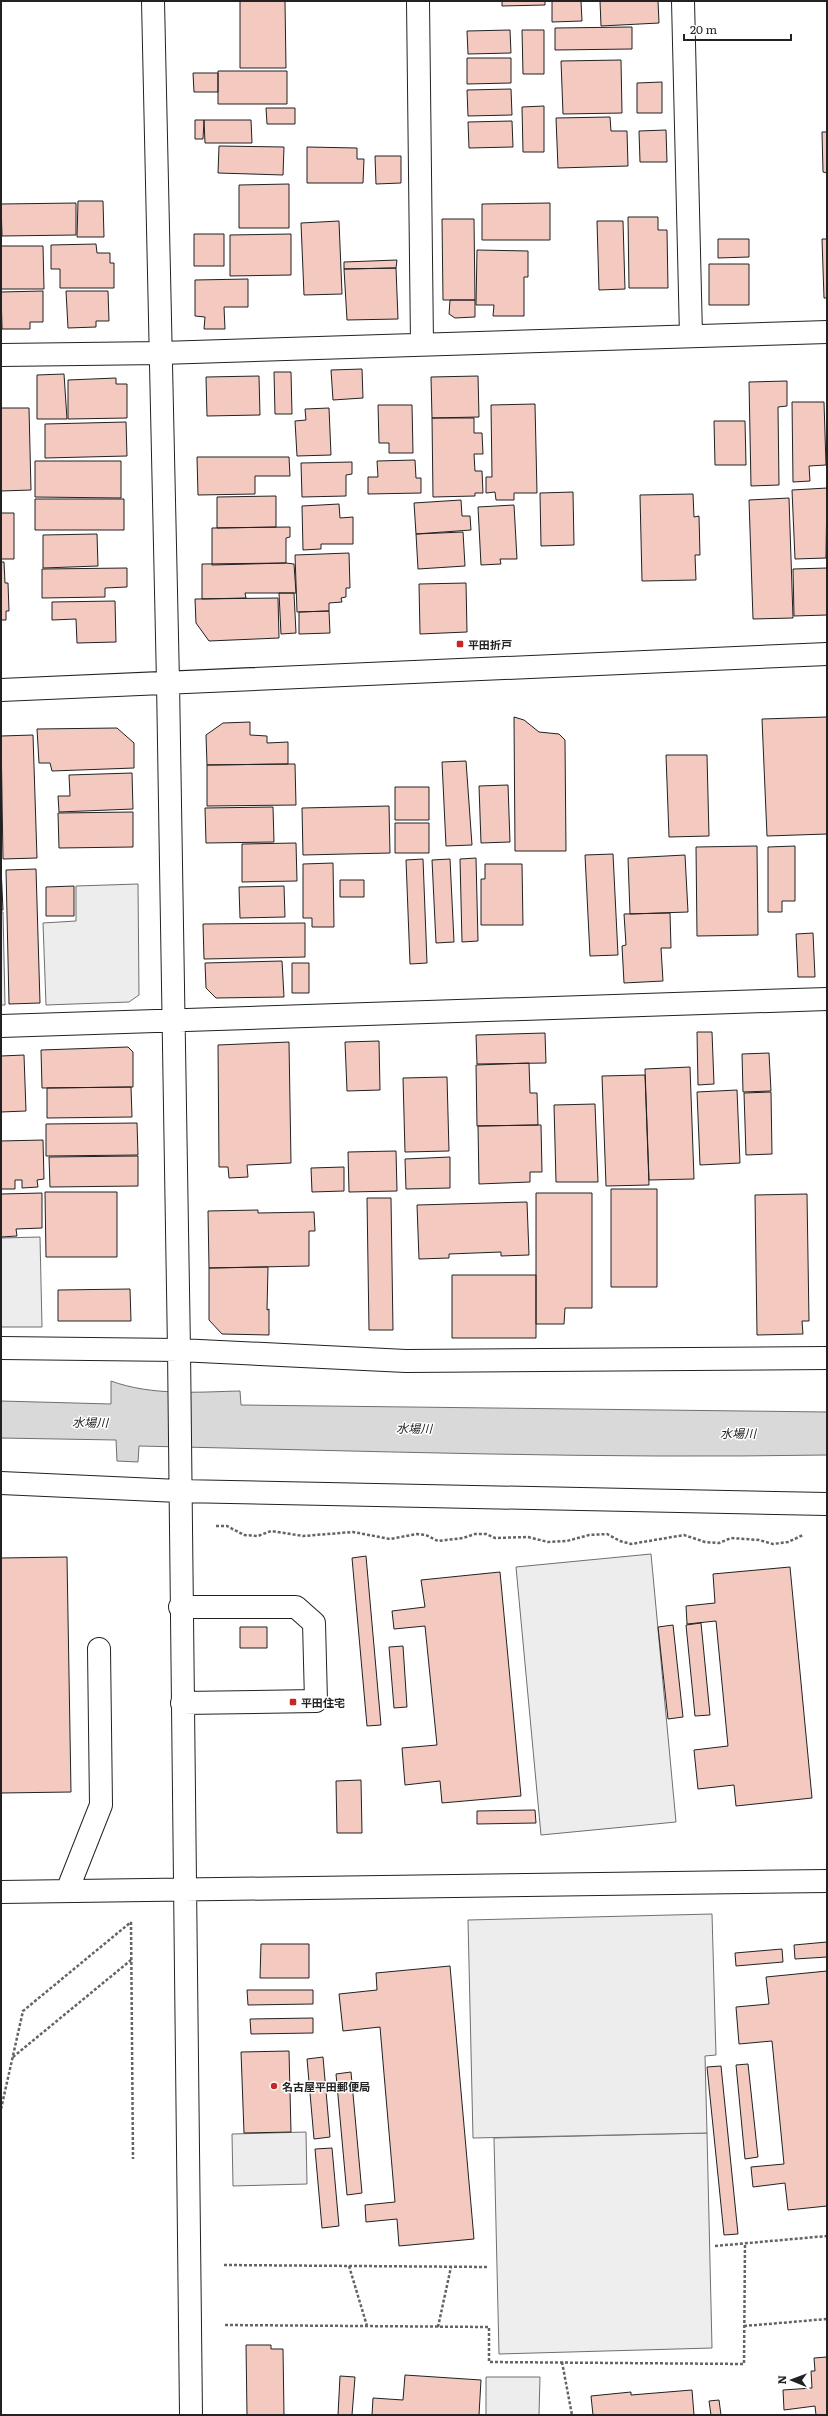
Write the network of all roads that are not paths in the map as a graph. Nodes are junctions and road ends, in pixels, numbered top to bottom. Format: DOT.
graph roads {
  1 [pos="153,1"];
  2 [pos="418,1"];
  3 [pos="683,1"];
  4 [pos="827,332"];
  5 [pos="691,336"];
  6 [pos="422,344"];
  7 [pos="161,353"];
  8 [pos="1,356"];
  9 [pos="827,654"];
  10 [pos="168,682"];
  11 [pos="1,690"];
  12 [pos="827,998"];
  13 [pos="173,1020"];
  14 [pos="1,1026"];
  15 [pos="1,1348"];
  16 [pos="827,1358"];
  17 [pos="179,1360"];
  18 [pos="179,1481"];
  19 [pos="1,1483"];
  20 [pos="827,1504"];
  21 [pos="180,1607"];
  22 [pos="99,1649"];
  23 [pos="182,1703"];
  24 [pos="827,1881"];
  25 [pos="184,1890"];
  26 [pos="67,1891"];
  27 [pos="1,1892"];
  28 [pos="190,2415"];
  1 -- 7 [label="street"];
  2 -- 6 [label="street"];
  3 -- 5 [label="street"];
  4 -- 5 [label="street"];
  5 -- 6 [label="street"];
  6 -- 7 [label="street"];
  7 -- 8 [label="street"];
  7 -- 10 [label="street"];
  9 -- 10 [label="street"];
  10 -- 11 [label="street"];
  10 -- 13 [label="street"];
  12 -- 13 [label="street"];
  13 -- 14 [label="street"];
  13 -- 17 [label="street"];
  15 -- 17 [label="street"];
  16 -- 17 [label="street"];
  17 -- 18 [label="street"];
  18 -- 19 [label="street"];
  18 -- 20 [label="street"];
  18 -- 21 [label="street"];
  21 -- 23 [label="street"];
  21 -- 23 [label="street"];
  22 -- 26 [label="street"];
  23 -- 25 [label="street"];
  24 -- 25 [label="street"];
  25 -- 26 [label="street"];
  25 -- 28 [label="street"];
  26 -- 27 [label="street"];
}
